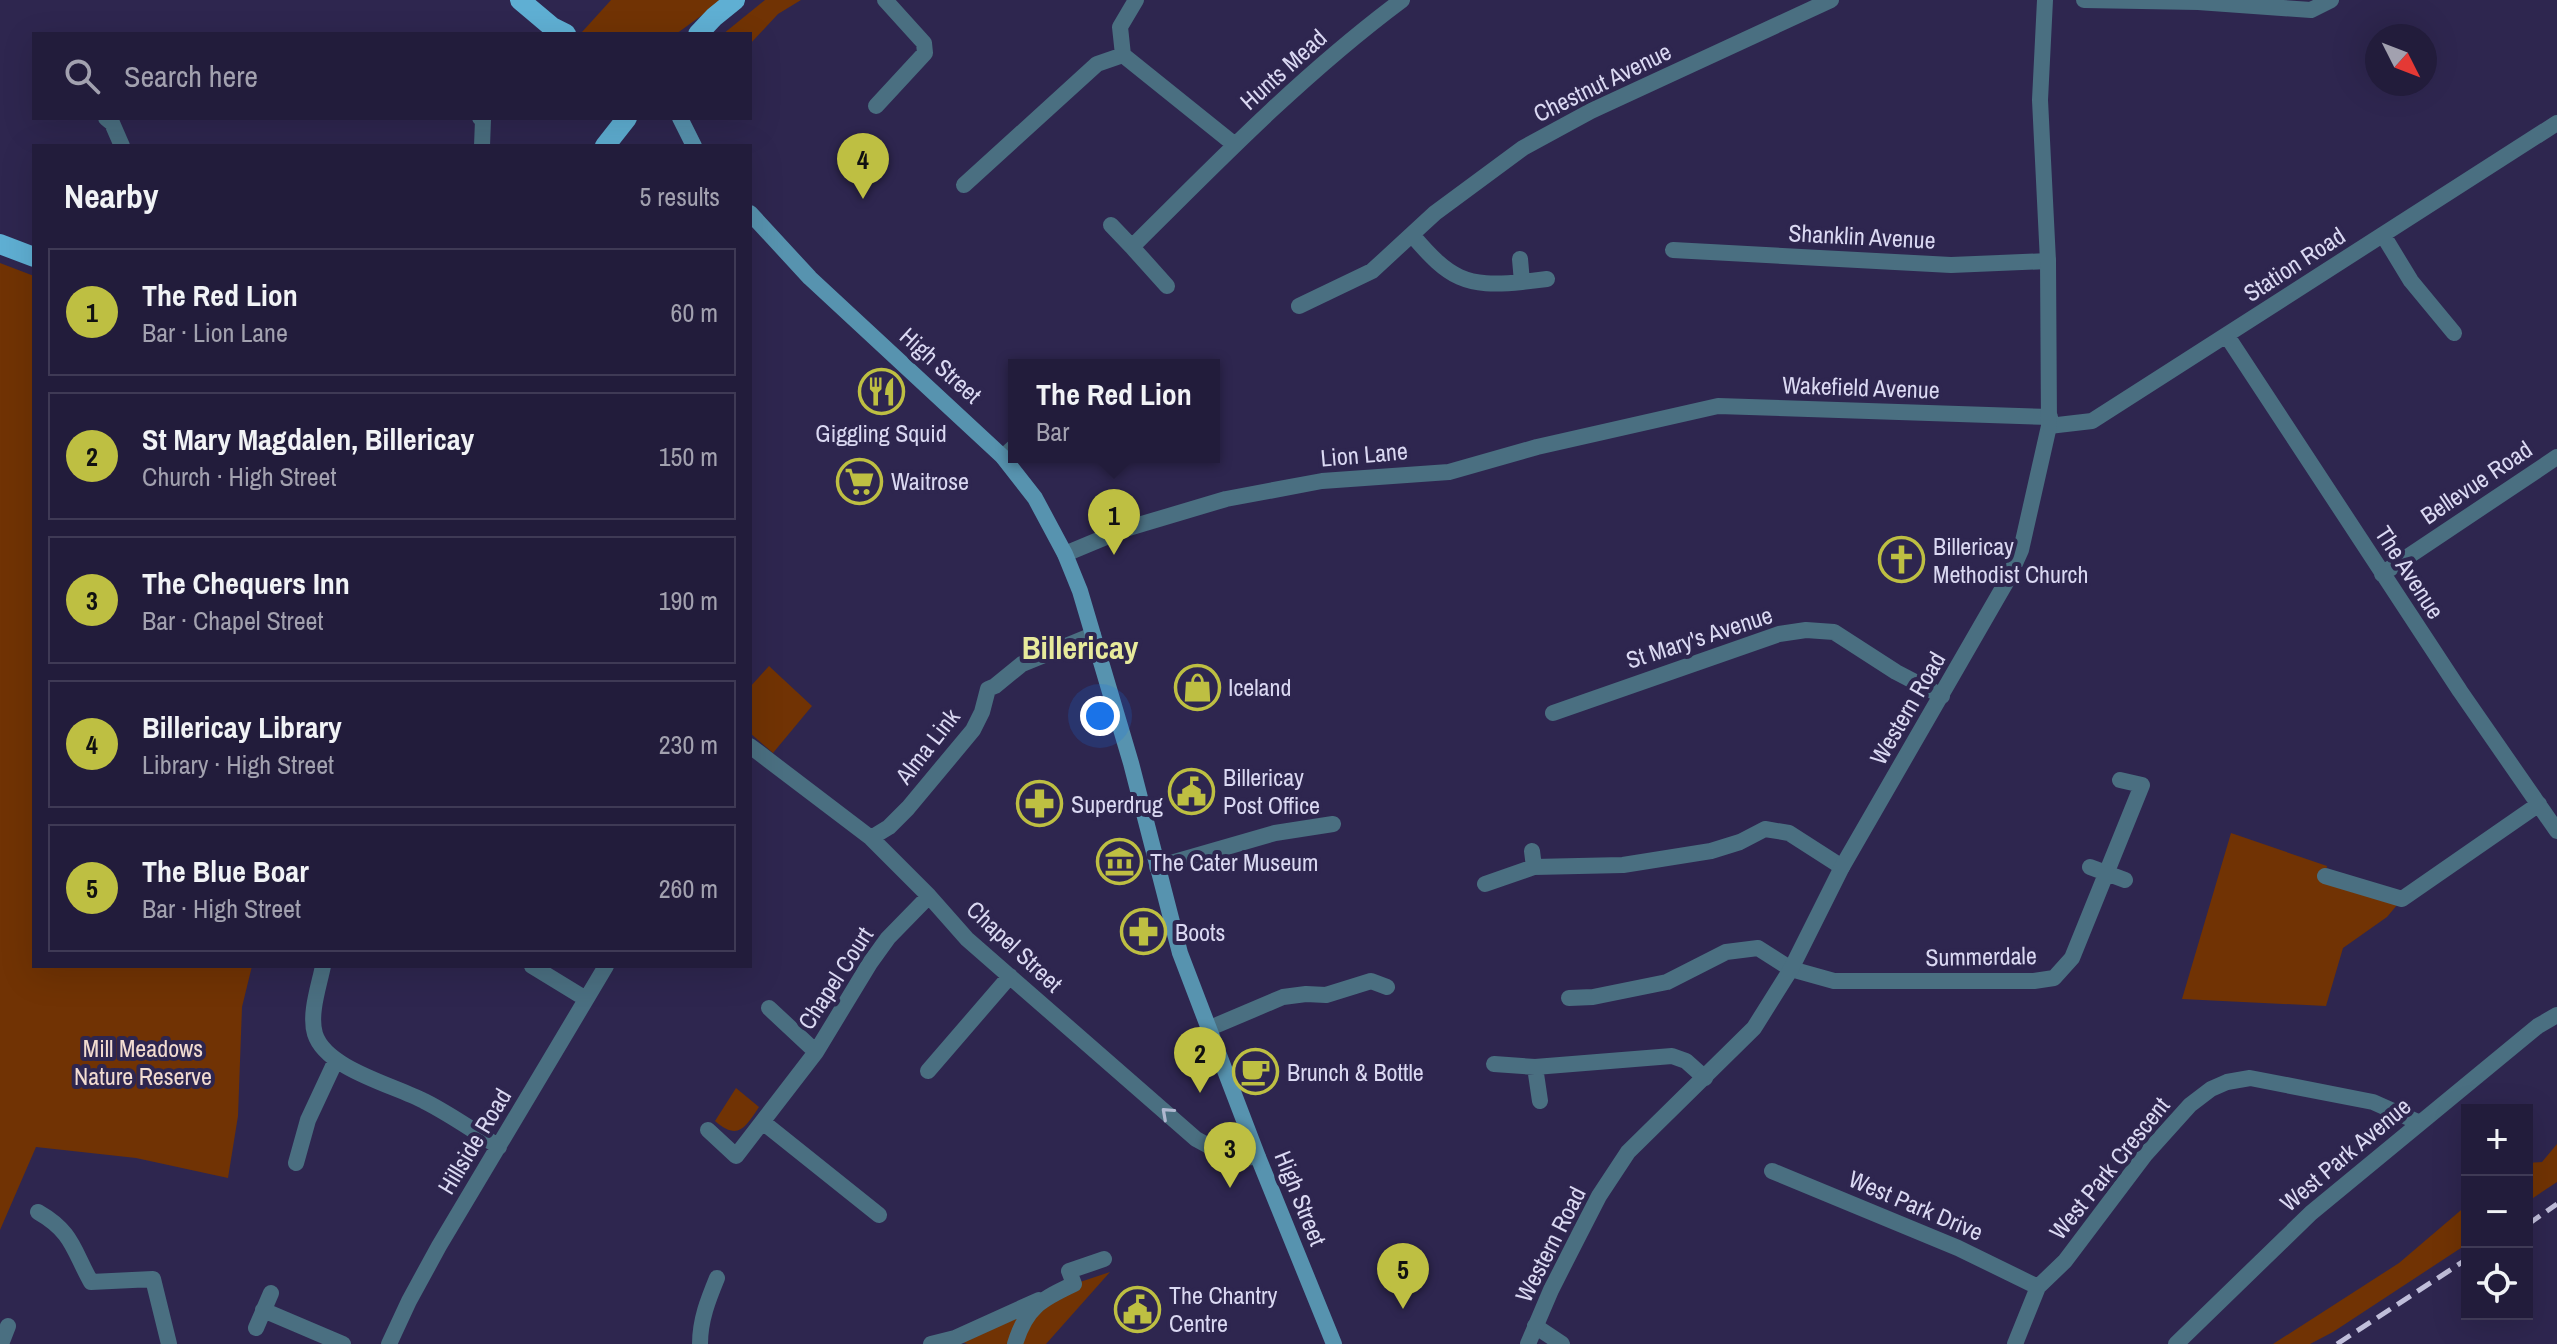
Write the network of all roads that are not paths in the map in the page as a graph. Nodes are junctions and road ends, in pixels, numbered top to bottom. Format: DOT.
graph roads {
  1 [pos="520,0"];
  2 [pos="735,0"];
  3 [pos="885,0"];
  4 [pos="1136,0"];
  5 [pos="1402,0"];
  6 [pos="1831,0"];
  7 [pos="2045,0"];
  8 [pos="2084,0"];
  9 [pos="2331,0"];
  10 [pos="562,32"];
  11 [pos="700,32"];
  12 [pos="1123,55"];
  13 [pos="876,106"];
  14 [pos="108,120"];
  15 [pos="483,120"];
  16 [pos="625,120"];
  17 [pos="681,120"];
  18 [pos="2557,123"];
  19 [pos="121,144"];
  20 [pos="482,144"];
  21 [pos="607,144"];
  22 [pos="693,144"];
  23 [pos="1235,145"];
  24 [pos="964,185"];
  25 [pos="752,215"];
  26 [pos="1111,225"];
  27 [pos="2383,235"];
  28 [pos="1413,236"];
  29 [pos="0,244"];
  30 [pos="1132,247"];
  31 [pos="1673,250"];
  32 [pos="32,256"];
  33 [pos="1520,259"];
  34 [pos="2048,261"];
  35 [pos="1547,279"];
  36 [pos="1522,282"];
  37 [pos="1167,286"];
  38 [pos="1299,306"];
  39 [pos="2454,333"];
  40 [pos="2227,336"];
  41 [pos="1672,418"];
  42 [pos="2049,421"];
  43 [pos="1008,452"];
  44 [pos="2557,457"];
  45 [pos="1014,463"];
  46 [pos="1065,554"];
  47 [pos="2382,574"];
  48 [pos="1093,635"];
  49 [pos="1942,696"];
  50 [pos="1553,713"];
  51 [pos="752,750"];
  52 [pos="2120,780"];
  53 [pos="2539,804"];
  54 [pos="1333,824"];
  55 [pos="2557,831"];
  56 [pos="871,838"];
  57 [pos="1157,867"];
  58 [pos="1842,867"];
  59 [pos="2090,867"];
  60 [pos="2107,873"];
  61 [pos="2325,876"];
  62 [pos="2125,880"];
  63 [pos="1485,884"];
  64 [pos="929,896"];
  65 [pos="323,968"];
  66 [pos="535,968"];
  67 [pos="605,968"];
  68 [pos="1791,969"];
  69 [pos="1010,976"];
  70 [pos="1387,987"];
  71 [pos="1569,998"];
  72 [pos="586,999"];
  73 [pos="769,1008"];
  74 [pos="2557,1015"];
  75 [pos="1210,1028"];
  76 [pos="816,1052"];
  77 [pos="336,1060"];
  78 [pos="1494,1064"];
  79 [pos="1535,1067"];
  80 [pos="928,1071"];
  81 [pos="1705,1078"];
  82 [pos="1540,1101"];
  83 [pos="2418,1122"];
  84 [pos="764,1123"];
  85 [pos="708,1130"];
  86 [pos="499,1147"];
  87 [pos="1258,1157"];
  88 [pos="296,1163"];
  89 [pos="1772,1171"];
  90 [pos="38,1212"];
  91 [pos="879,1215"];
  92 [pos="1104,1259"];
  93 [pos="717,1278"];
  94 [pos="2038,1287"];
  95 [pos="271,1293"];
  96 [pos="1039,1300"];
  97 [pos="263,1310"];
  98 [pos="8,1326"];
  99 [pos="1535,1326"];
  100 [pos="256,1328"];
  101 [pos="961,1341"];
  102 [pos="1,1344"];
  103 [pos="169,1344"];
  104 [pos="343,1344"];
  105 [pos="389,1344"];
  106 [pos="700,1344"];
  107 [pos="931,1344"];
  108 [pos="1015,1344"];
  109 [pos="1334,1344"];
  110 [pos="1528,1344"];
  111 [pos="1562,1344"];
  112 [pos="2015,1344"];
  113 [pos="2176,1344"];
  1 -- 10 [label="main road"];
  2 -- 11 [label="main road"];
  3 -- 13 [label="street"];
  4 -- 12 [label="street"];
  5 -- 23 [label="street, Hunts Mead"];
  6 -- 28 [label="street, Chestnut Avenue"];
  7 -- 34 [label="street, Western Road"];
  8 -- 9 [label="street"];
  12 -- 23 [label="street"];
  12 -- 24 [label="street"];
  14 -- 19 [label="street"];
  15 -- 20 [label="street"];
  16 -- 21 [label="main road"];
  17 -- 22 [label="main road"];
  18 -- 27 [label="street, Station Road"];
  23 -- 30 [label="street, Hunts Mead"];
  25 -- 43 [label="main road, High Street"];
  26 -- 30 [label="street"];
  27 -- 39 [label="street"];
  27 -- 40 [label="street, Station Road"];
  28 -- 36 [label="street"];
  28 -- 38 [label="street, Chestnut Avenue"];
  29 -- 32 [label="main road"];
  30 -- 37 [label="street"];
  31 -- 34 [label="street, Shanklin Avenue"];
  33 -- 36 [label="street"];
  34 -- 42 [label="street, Western Road"];
  35 -- 36 [label="street"];
  40 -- 42 [label="street, Station Road"];
  40 -- 47 [label="street, The Avenue"];
  41 -- 42 [label="street, Wakefield Avenue"];
  41 -- 46 [label="street, Lion Lane"];
  42 -- 49 [label="street, Western Road"];
  44 -- 47 [label="street, Bellevue Road"];
  45 -- 46 [label="main road, High Street"];
  46 -- 48 [label="main road, High Street"];
  47 -- 53 [label="street, The Avenue"];
  48 -- 56 [label="street, Alma Link"];
  48 -- 57 [label="main road, High Street"];
  49 -- 50 [label="street, St Mary's Avenue"];
  49 -- 58 [label="street, Western Road"];
  51 -- 56 [label="street, Chapel Street"];
  52 -- 60 [label="street, Summerdale"];
  53 -- 55 [label="street, The Avenue"];
  53 -- 61 [label="street"];
  54 -- 57 [label="street"];
  56 -- 64 [label="street, Chapel Street"];
  57 -- 75 [label="main road, High Street"];
  58 -- 63 [label="street"];
  58 -- 68 [label="street, Western Road"];
  59 -- 60 [label="street"];
  60 -- 62 [label="street"];
  60 -- 68 [label="street, Summerdale"];
  64 -- 69 [label="street, Chapel Street"];
  64 -- 76 [label="street, Chapel Court"];
  65 -- 77 [label="street"];
  66 -- 72 [label="street"];
  67 -- 72 [label="street, Hillside Road"];
  68 -- 71 [label="street, Summerdale"];
  68 -- 81 [label="street, Western Road"];
  69 -- 80 [label="street"];
  87 -- 69 [label="street, Chapel Street, one-way"];
  70 -- 75 [label="street"];
  72 -- 86 [label="street, Hillside Road"];
  73 -- 76 [label="street, Chapel Court"];
  74 -- 83 [label="street, West Park Avenue"];
  75 -- 87 [label="main road, High Street"];
  76 -- 84 [label="street, Chapel Court"];
  77 -- 86 [label="street"];
  77 -- 88 [label="street"];
  78 -- 79 [label="street"];
  79 -- 81 [label="street"];
  79 -- 82 [label="street"];
  81 -- 99 [label="street, Western Road"];
  83 -- 94 [label="street, West Park Crescent"];
  83 -- 113 [label="street, West Park Avenue"];
  84 -- 85 [label="street, Chapel Court"];
  84 -- 91 [label="street"];
  86 -- 105 [label="street, Hillside Road"];
  87 -- 109 [label="main road, High Street"];
  89 -- 94 [label="street, West Park Drive"];
  90 -- 103 [label="street"];
  92 -- 96 [label="street"];
  93 -- 106 [label="street"];
  94 -- 112 [label="street, West Park Crescent"];
  95 -- 97 [label="street"];
  96 -- 101 [label="street"];
  96 -- 108 [label="street"];
  97 -- 100 [label="street"];
  97 -- 104 [label="street"];
  98 -- 102 [label="street"];
  99 -- 110 [label="street, Western Road"];
  99 -- 111 [label="street"];
  101 -- 107 [label="street"];
}
